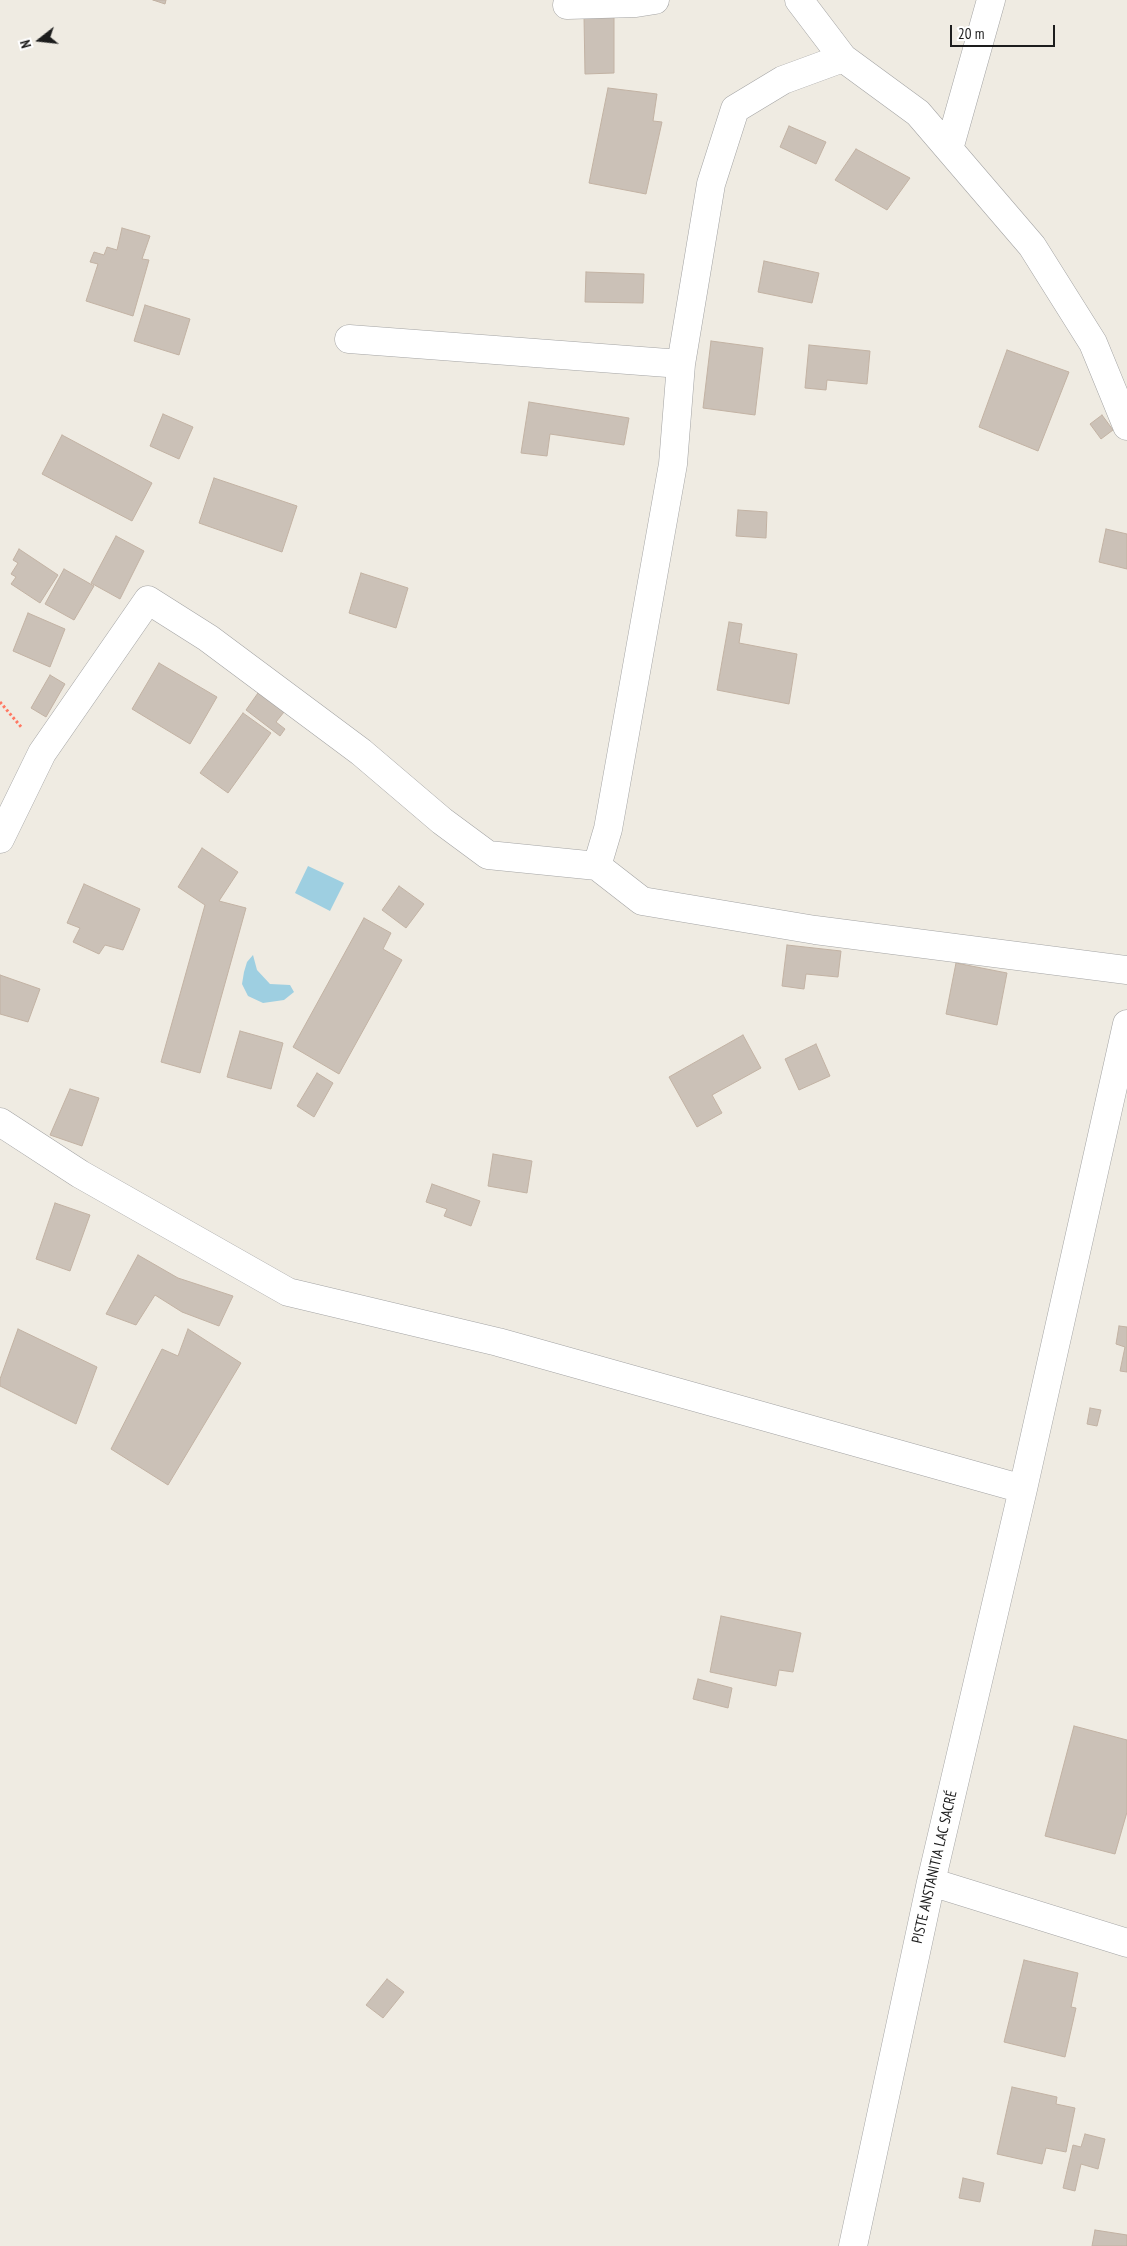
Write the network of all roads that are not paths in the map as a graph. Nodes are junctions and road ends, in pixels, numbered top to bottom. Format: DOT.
graph roads {
  1 [pos="654,0"];
  2 [pos="799,0"];
  3 [pos="991,0"];
  4 [pos="567,5"];
  5 [pos="842,58"];
  6 [pos="950,149"];
  7 [pos="349,338"];
  8 [pos="681,364"];
  9 [pos="1127,426"];
  10 [pos="0,839"];
  11 [pos="597,866"];
  12 [pos="1127,970"];
  13 [pos="1127,1024"];
  14 [pos="0,1122"];
  15 [pos="1023,1489"];
  16 [pos="931,1882"];
  17 [pos="1127,1943"];
  18 [pos="853,2246"];
  1 -- 4 [label="street"];
  2 -- 5 [label="street"];
  3 -- 6 [label="street"];
  5 -- 6 [label="street"];
  5 -- 8 [label="street"];
  6 -- 9 [label="street"];
  7 -- 8 [label="street"];
  8 -- 11 [label="street"];
  10 -- 11 [label="street"];
  11 -- 12 [label="street"];
  13 -- 15 [label="street, PISTE ANSTANITIA LAC SACRÉ"];
  14 -- 15 [label="street"];
  15 -- 16 [label="street, PISTE ANSTANITIA LAC SACRÉ"];
  16 -- 17 [label="street"];
  16 -- 18 [label="street, PISTE ANSTANITIA LAC SACRÉ"];
}
